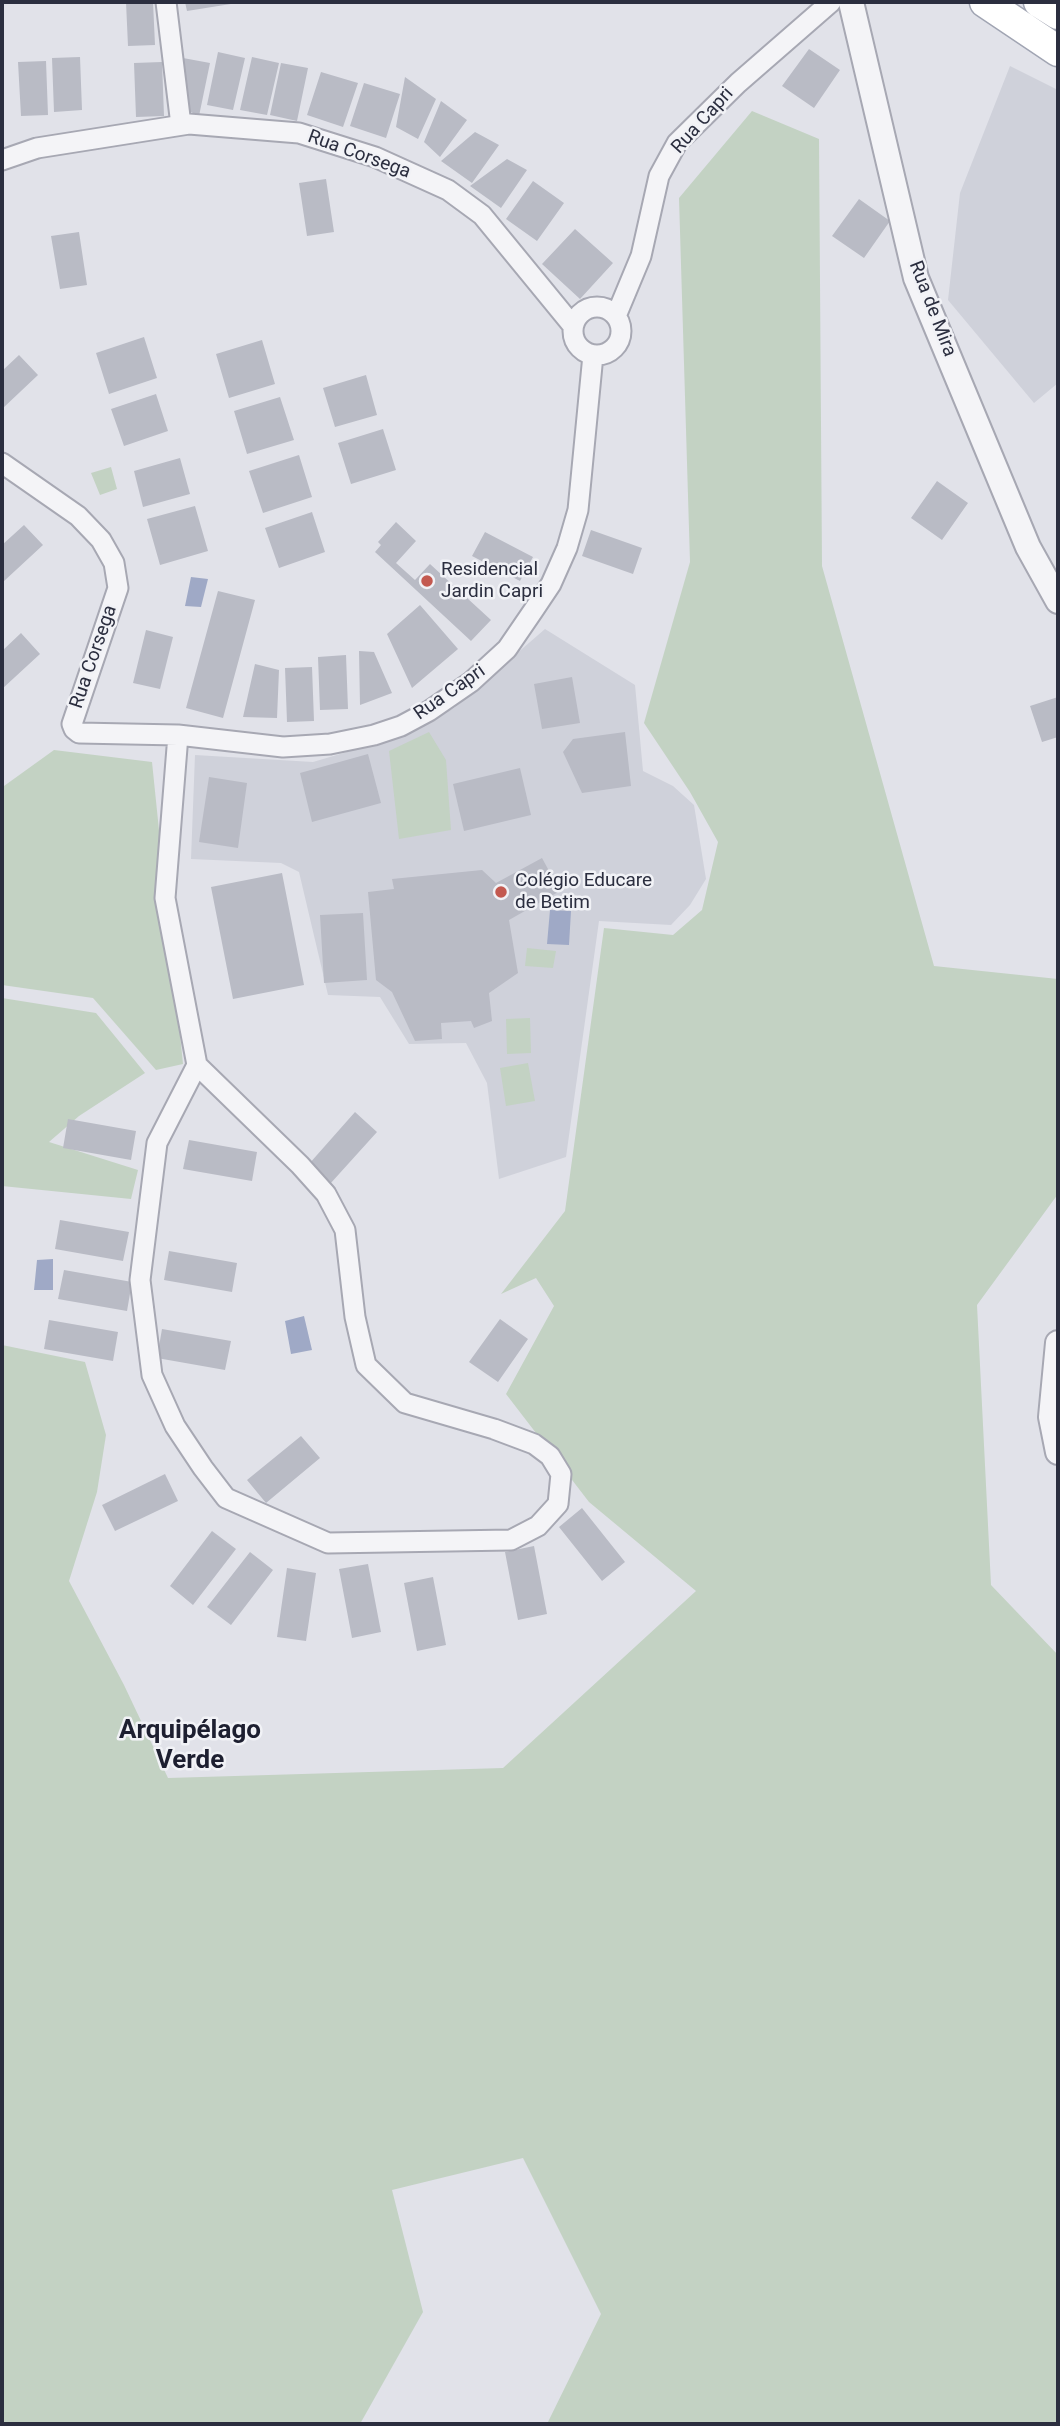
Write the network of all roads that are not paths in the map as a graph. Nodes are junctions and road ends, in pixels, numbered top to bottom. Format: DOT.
graph roads {
  1 [pos="166,2"];
  2 [pos="831,2"];
  3 [pos="851,2"];
  4 [pos="985,2"];
  5 [pos="1058,51"];
  6 [pos="181,125"];
  7 [pos="2,160"];
  8 [pos="616,316"];
  9 [pos="573,326"];
  10 [pos="593,355"];
  11 [pos="2,463"];
  12 [pos="1058,601"];
  13 [pos="79,733"];
  14 [pos="178,735"];
  15 [pos="197,1065"];
  16 [pos="1058,1343"];
  17 [pos="1058,1452"];
  1 -- 6 [label="street"];
  2 -- 8 [label="street, Rua Capri"];
  3 -- 12 [label="street, Rua de Mira"];
  4 -- 5 [label="main road"];
  6 -- 7 [label="street, Rua Corsega"];
  6 -- 9 [label="street, Rua Corsega"];
  8 -- 9 [label="street"];
  8 -- 10 [label="street, Rua Capri"];
  9 -- 10 [label="street"];
  10 -- 14 [label="street, Rua Capri"];
  11 -- 13 [label="street, Rua Corsega"];
  13 -- 14 [label="street, Rua Capri"];
  14 -- 15 [label="street"];
  15 -- 15 [label="street"];
  16 -- 17 [label="street"];
}
